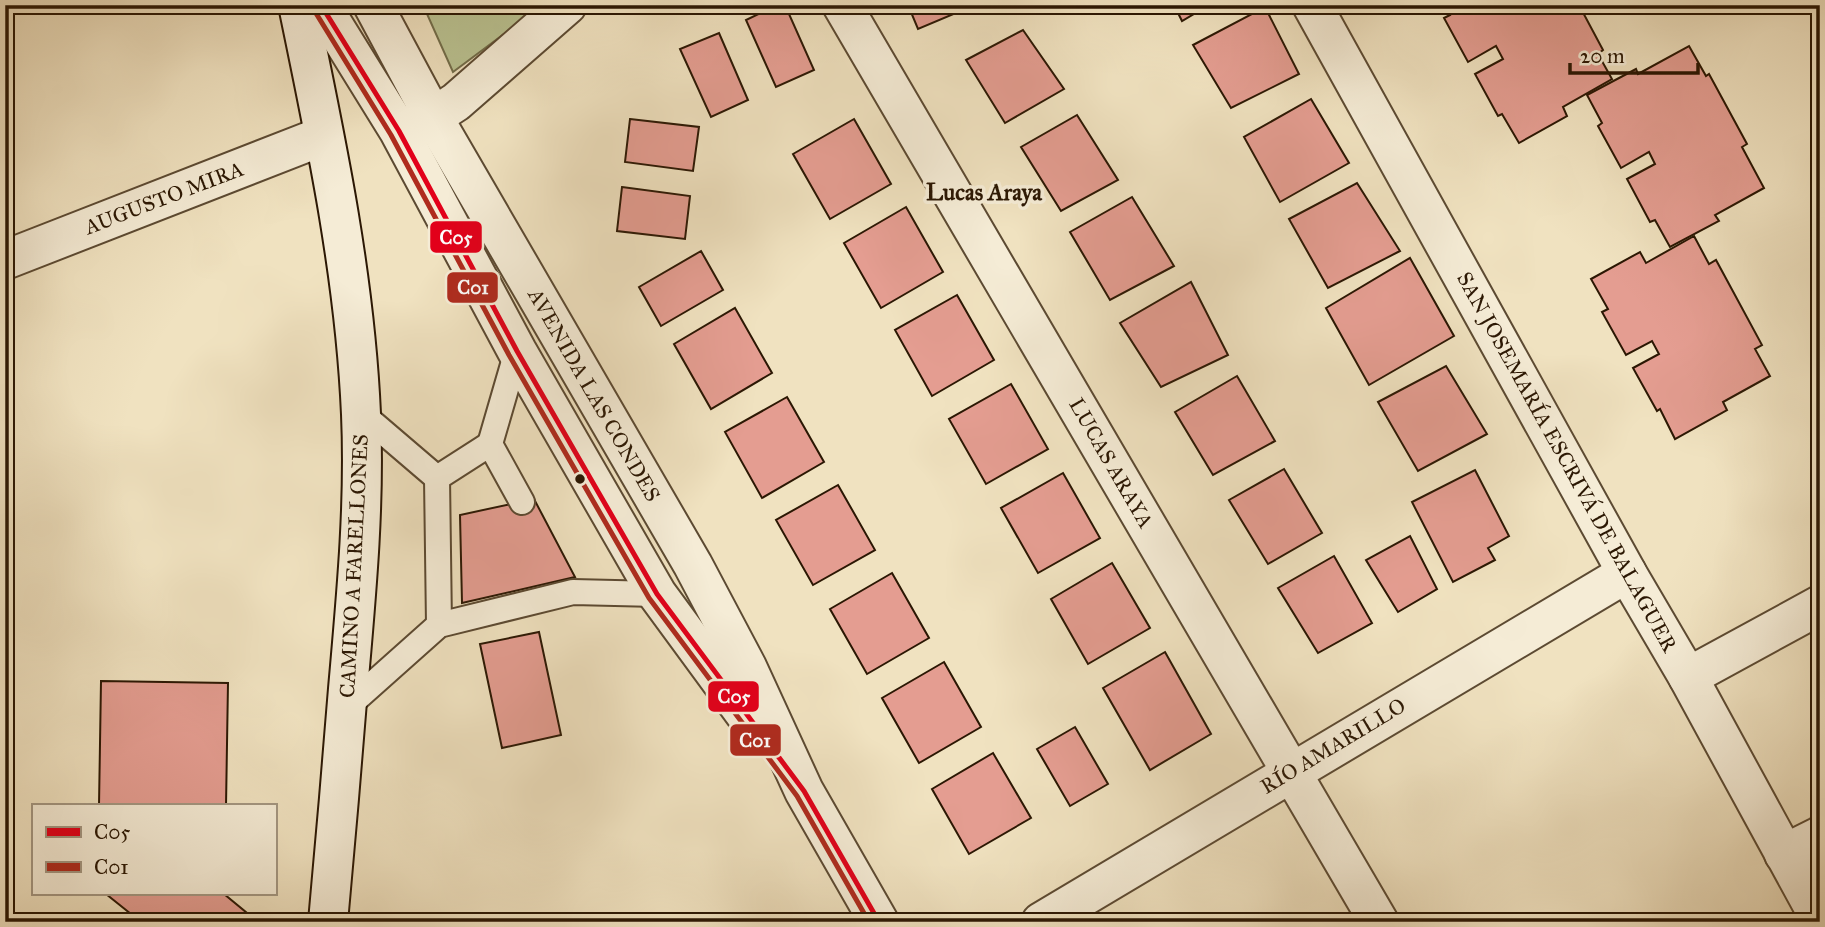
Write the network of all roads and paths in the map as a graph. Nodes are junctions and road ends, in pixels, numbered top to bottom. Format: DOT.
graph roads {
  1 [pos="298,5"];
  2 [pos="321,5"];
  3 [pos="373,5"];
  4 [pos="567,5"];
  5 [pos="842,5"];
  6 [pos="1312,5"];
  7 [pos="416,124"];
  8 [pos="323,136"];
  9 [pos="5,260"];
  10 [pos="517,351"];
  11 [pos="361,414"];
  12 [pos="490,444"];
  13 [pos="437,478"];
  14 [pos="522,502"];
  15 [pos="1628,573"];
  16 [pos="657,594"];
  17 [pos="1820,605"];
  18 [pos="439,625"];
  19 [pos="1688,677"];
  20 [pos="347,707"];
  21 [pos="1292,771"];
  22 [pos="804,791"];
  23 [pos="1820,836"];
  24 [pos="1784,854"];
  25 [pos="1820,919"];
  26 [pos="328,922"];
  27 [pos="879,922"];
  28 [pos="1041,922"];
  29 [pos="1379,922"];
  1 -- 8 [label="street, CAMINO A FARELLONES"];
  2 -- 7 [label="street, AVENIDA LAS CONDES"];
  3 -- 7 [label="street, AVENIDA LAS CONDES"];
  4 -- 7 [label="street"];
  5 -- 21 [label="street, LUCAS ARAYA"];
  6 -- 15 [label="street, SAN JOSEMARÍA ESCRIVÁ DE BALAGUER"];
  7 -- 10 [label="street, AVENIDA LAS CONDES"];
  7 -- 22 [label="street, AVENIDA LAS CONDES"];
  8 -- 9 [label="street, AUGUSTO MIRA"];
  8 -- 11 [label="street, CAMINO A FARELLONES"];
  10 -- 12 [label="lane"];
  10 -- 16 [label="street, AVENIDA LAS CONDES"];
  11 -- 13 [label="lane"];
  11 -- 20 [label="street, CAMINO A FARELLONES"];
  12 -- 13 [label="lane"];
  12 -- 14 [label="lane"];
  13 -- 18 [label="lane"];
  15 -- 19 [label="street, SAN JOSEMARÍA ESCRIVÁ DE BALAGUER"];
  15 -- 21 [label="street, RÍO AMARILLO"];
  16 -- 18 [label="lane"];
  16 -- 22 [label="street, AVENIDA LAS CONDES"];
  17 -- 19 [label="street"];
  18 -- 20 [label="lane"];
  19 -- 24 [label="street, SAN JOSEMARÍA ESCRIVÁ DE BALAGUER"];
  20 -- 26 [label="street, CAMINO A FARELLONES"];
  21 -- 28 [label="street, RÍO AMARILLO"];
  21 -- 29 [label="street, LUCAS ARAYA"];
  22 -- 27 [label="street, AVENIDA LAS CONDES"];
  23 -- 24 [label="street"];
  24 -- 25 [label="street, SAN JOSEMARÍA ESCRIVÁ DE BALAGUER"];
}
